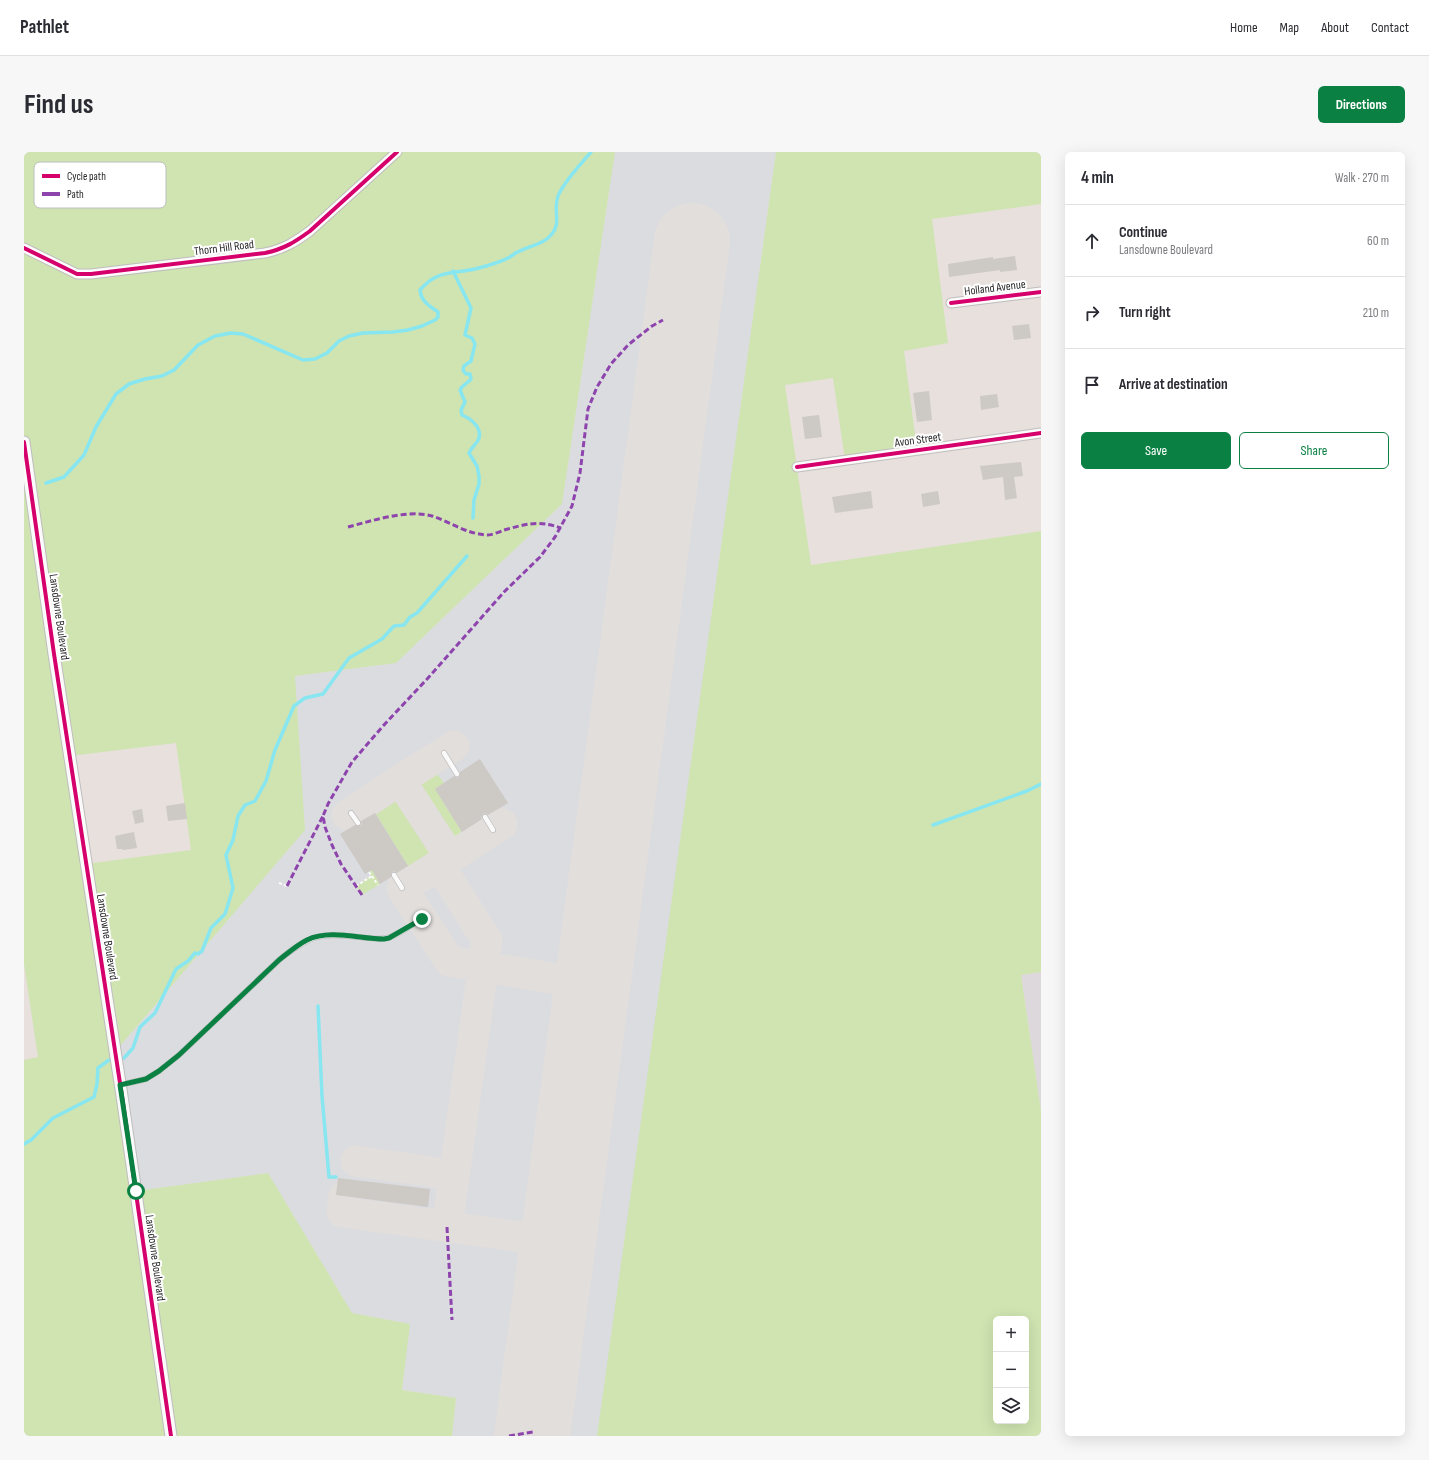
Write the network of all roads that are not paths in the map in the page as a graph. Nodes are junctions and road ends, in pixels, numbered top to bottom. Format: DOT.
graph roads {
  1 [pos="397,152"];
  2 [pos="24,248"];
  3 [pos="1041,292"];
  4 [pos="951,304"];
  5 [pos="1041,433"];
  6 [pos="24,442"];
  7 [pos="797,467"];
  8 [pos="444,753"];
  9 [pos="458,774"];
  10 [pos="351,813"];
  11 [pos="485,817"];
  12 [pos="358,823"];
  13 [pos="493,830"];
  14 [pos="394,875"];
  15 [pos="402,888"];
  16 [pos="422,919"];
  17 [pos="120,1085"];
  18 [pos="170,1436"];
  1 -- 2 [label="street, Thorn Hill Road"];
  3 -- 4 [label="street, Holland Avenue"];
  5 -- 7 [label="street, Avon Street"];
  6 -- 17 [label="street, Lansdowne Boulevard"];
  8 -- 9 [label="lane"];
  10 -- 12 [label="lane"];
  11 -- 13 [label="lane"];
  14 -- 15 [label="lane"];
  16 -- 17 [label="lane"];
  17 -- 18 [label="street, Lansdowne Boulevard"];
}
